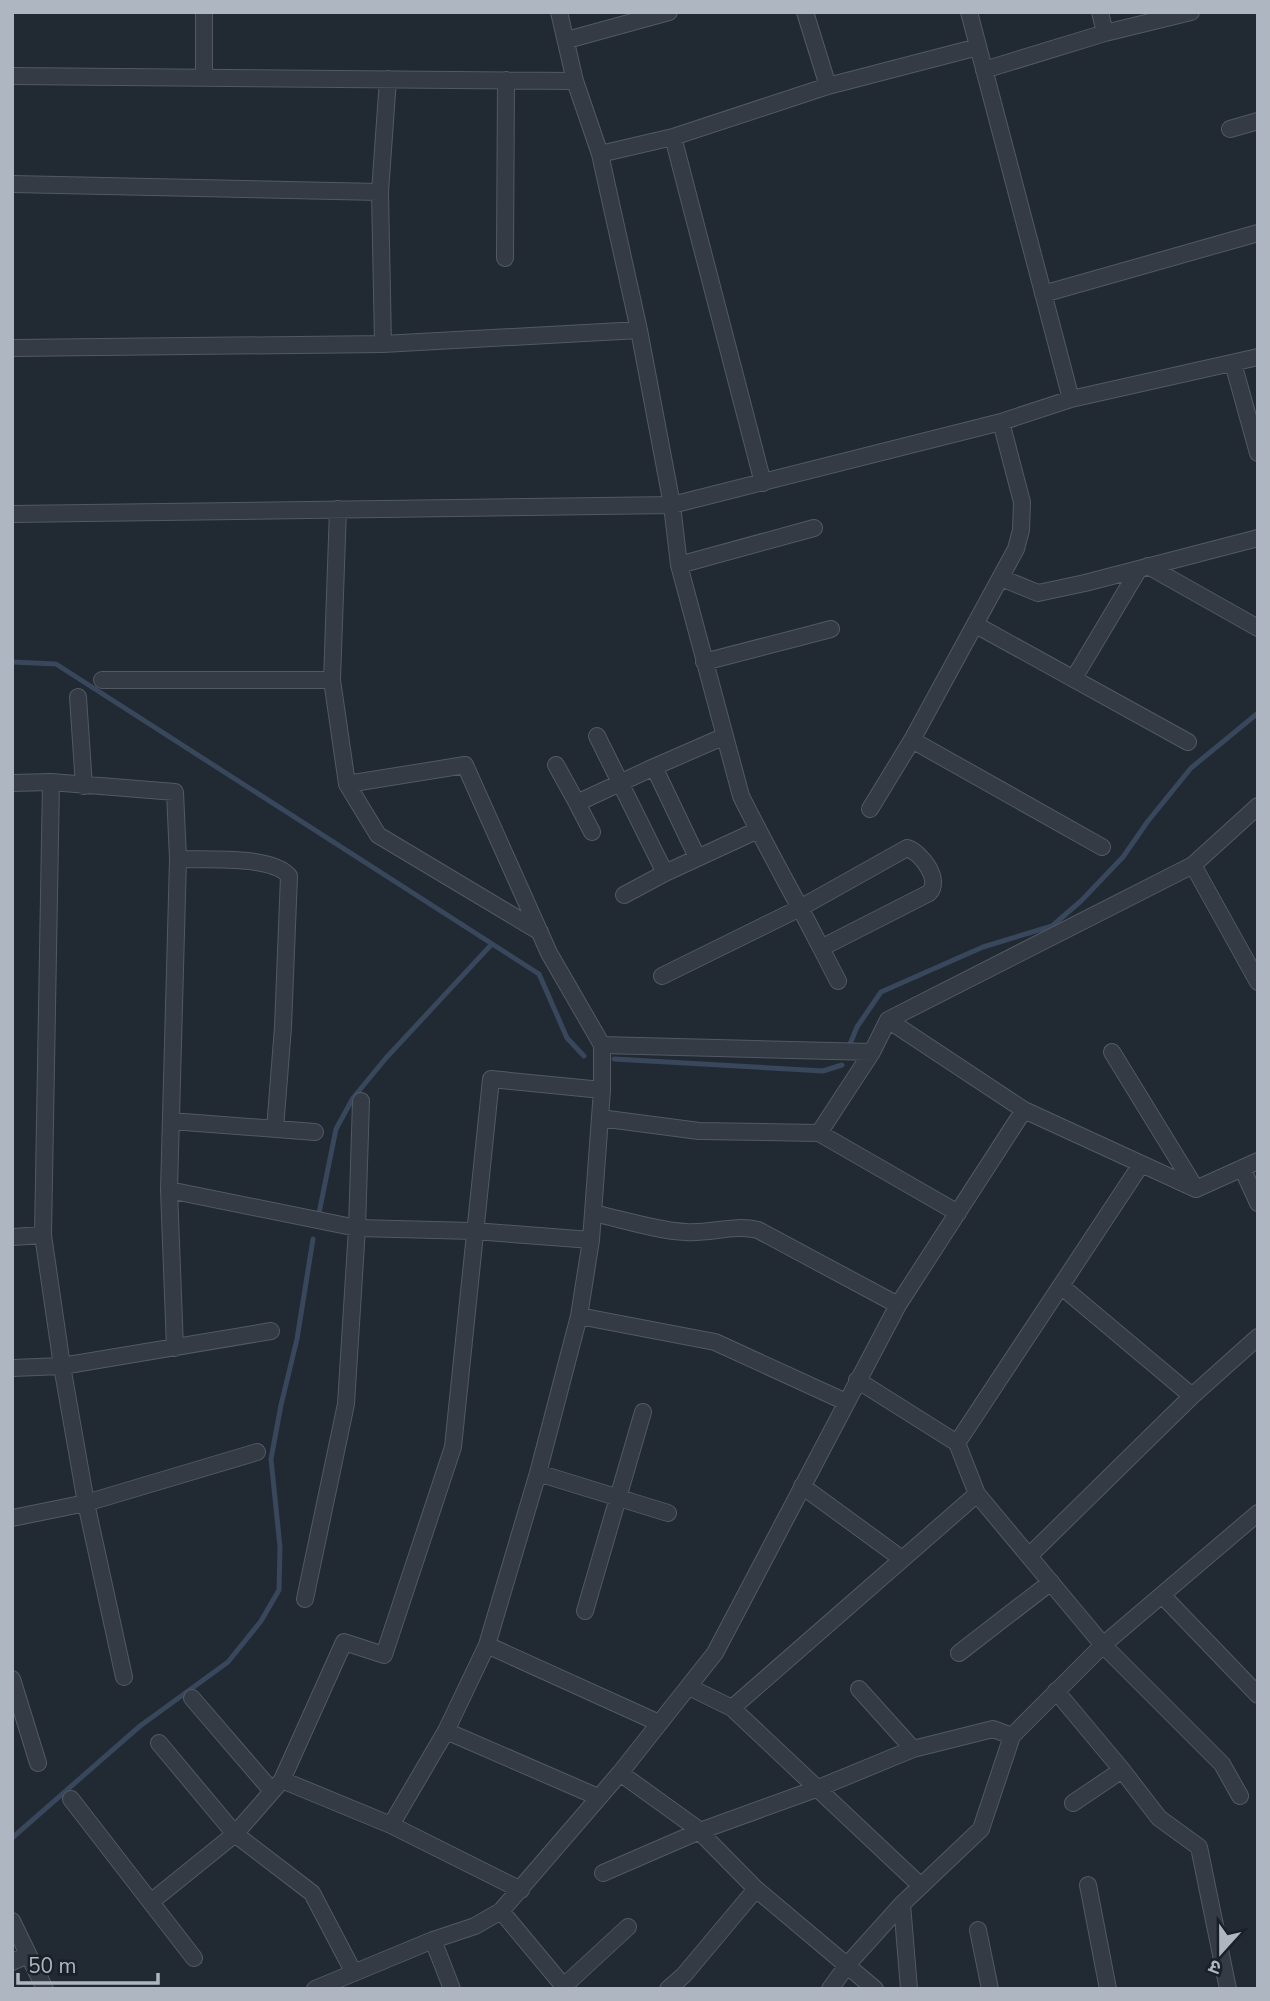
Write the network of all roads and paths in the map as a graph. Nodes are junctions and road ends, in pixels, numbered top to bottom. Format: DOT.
graph roads {
  1 [pos="204,12"];
  2 [pos="559,12"];
  3 [pos="669,12"];
  4 [pos="805,12"];
  5 [pos="968,12"];
  6 [pos="1100,12"];
  7 [pos="1191,12"];
  8 [pos="1105,33"];
  9 [pos="567,40"];
  10 [pos="978,47"];
  11 [pos="984,70"];
  12 [pos="12,76"];
  13 [pos="204,78"];
  14 [pos="388,79"];
  15 [pos="506,80"];
  16 [pos="575,80"];
  17 [pos="828,86"];
  18 [pos="1258,121"];
  19 [pos="1230,129"];
  20 [pos="673,137"];
  21 [pos="600,154"];
  22 [pos="12,184"];
  23 [pos="380,192"];
  24 [pos="1258,233"];
  25 [pos="505,258"];
  26 [pos="1043,294"];
  27 [pos="639,330"];
  28 [pos="383,344"];
  29 [pos="12,348"];
  30 [pos="1258,357"];
  31 [pos="1233,363"];
  32 [pos="1071,399"];
  33 [pos="1001,422"];
  34 [pos="1258,453"];
  35 [pos="763,483"];
  36 [pos="672,505"];
  37 [pos="338,509"];
  38 [pos="12,514"];
  39 [pos="814,528"];
  40 [pos="1258,538"];
  41 [pos="678,565"];
  42 [pos="1144,568"];
  43 [pos="1000,578"];
  44 [pos="976,625"];
  45 [pos="1258,628"];
  46 [pos="831,629"];
  47 [pos="704,662"];
  48 [pos="1074,678"];
  49 [pos="102,680"];
  50 [pos="332,680"];
  51 [pos="78,697"];
  52 [pos="597,736"];
  53 [pos="724,736"];
  54 [pos="912,740"];
  55 [pos="1188,743"];
  56 [pos="556,765"];
  57 [pos="654,767"];
  58 [pos="51,782"];
  59 [pos="12,783"];
  60 [pos="347,783"];
  61 [pos="620,783"];
  62 [pos="84,786"];
  63 [pos="577,803"];
  64 [pos="1258,806"];
  65 [pos="870,809"];
  66 [pos="758,830"];
  67 [pos="593,832"];
  68 [pos="1102,847"];
  69 [pos="697,857"];
  70 [pos="178,859"];
  71 [pos="1193,865"];
  72 [pos="665,873"];
  73 [pos="624,895"];
  74 [pos="800,908"];
  75 [pos="540,932"];
  76 [pos="821,948"];
  77 [pos="662,976"];
  78 [pos="838,981"];
  79 [pos="1258,982"];
  80 [pos="888,1020"];
  81 [pos="602,1045"];
  82 [pos="872,1052"];
  83 [pos="1112,1052"];
  84 [pos="601,1090"];
  85 [pos="361,1101"];
  86 [pos="1024,1110"];
  87 [pos="600,1118"];
  88 [pos="171,1121"];
  89 [pos="275,1129"];
  90 [pos="315,1132"];
  91 [pos="819,1133"];
  92 [pos="1258,1161"];
  93 [pos="1140,1166"];
  94 [pos="1242,1168"];
  95 [pos="1196,1189"];
  96 [pos="169,1190"];
  97 [pos="1258,1203"];
  98 [pos="593,1213"];
  99 [pos="958,1213"];
  100 [pos="357,1228"];
  101 [pos="474,1231"];
  102 [pos="43,1235"];
  103 [pos="12,1237"];
  104 [pos="591,1240"];
  105 [pos="1061,1286"];
  106 [pos="898,1306"];
  107 [pos="579,1316"];
  108 [pos="271,1331"];
  109 [pos="1258,1337"];
  110 [pos="175,1348"];
  111 [pos="62,1366"];
  112 [pos="12,1368"];
  113 [pos="857,1380"];
  114 [pos="1192,1396"];
  115 [pos="846,1402"];
  116 [pos="643,1412"];
  117 [pos="957,1443"];
  118 [pos="257,1452"];
  119 [pos="538,1473"];
  120 [pos="802,1486"];
  121 [pos="977,1494"];
  122 [pos="619,1498"];
  123 [pos="86,1503"];
  124 [pos="668,1513"];
  125 [pos="1258,1513"];
  126 [pos="12,1518"];
  127 [pos="1029,1556"];
  128 [pos="902,1559"];
  129 [pos="1051,1582"];
  130 [pos="1162,1595"];
  131 [pos="305,1599"];
  132 [pos="584,1611"];
  133 [pos="1103,1644"];
  134 [pos="487,1645"];
  135 [pos="959,1653"];
  136 [pos="124,1677"];
  137 [pos="12,1679"];
  138 [pos="689,1687"];
  139 [pos="859,1689"];
  140 [pos="1056,1691"];
  141 [pos="1258,1695"];
  142 [pos="192,1698"];
  143 [pos="732,1708"];
  144 [pos="659,1723"];
  145 [pos="446,1731"];
  146 [pos="1012,1736"];
  147 [pos="159,1743"];
  148 [pos="913,1749"];
  149 [pos="38,1763"];
  150 [pos="1122,1770"];
  151 [pos="620,1773"];
  152 [pos="277,1785"];
  153 [pos="816,1789"];
  154 [pos="1240,1796"];
  155 [pos="598,1797"];
  156 [pos="71,1799"];
  157 [pos="1073,1803"];
  158 [pos="391,1825"];
  159 [pos="700,1831"];
  160 [pos="235,1834"];
  161 [pos="603,1873"];
  162 [pos="1088,1885"];
  163 [pos="921,1886"];
  164 [pos="756,1889"];
  165 [pos="521,1890"];
  166 [pos="152,1901"];
  167 [pos="902,1903"];
  168 [pos="501,1911"];
  169 [pos="12,1922"];
  170 [pos="628,1927"];
  171 [pos="978,1930"];
  172 [pos="433,1940"];
  173 [pos="28,1955"];
  174 [pos="194,1958"];
  175 [pos="12,1962"];
  176 [pos="848,1964"];
  177 [pos="348,1980"];
  178 [pos="565,1987"];
  179 [pos="45,1989"];
  180 [pos="315,1989"];
  181 [pos="452,1989"];
  182 [pos="668,1989"];
  183 [pos="830,1989"];
  184 [pos="875,1989"];
  185 [pos="909,1989"];
  186 [pos="990,1989"];
  187 [pos="1108,1989"];
  188 [pos="1228,1989"];
  1 -- 13 [label="street"];
  2 -- 9 [label="street"];
  3 -- 9 [label="street"];
  4 -- 17 [label="street"];
  5 -- 10 [label="street"];
  6 -- 8 [label="street"];
  7 -- 8 [label="street"];
  8 -- 11 [label="street"];
  9 -- 16 [label="street"];
  10 -- 11 [label="street"];
  10 -- 17 [label="street"];
  11 -- 26 [label="street"];
  12 -- 13 [label="street"];
  13 -- 14 [label="street"];
  14 -- 15 [label="street"];
  14 -- 23 [label="street"];
  15 -- 16 [label="street"];
  15 -- 25 [label="street"];
  16 -- 21 [label="street"];
  17 -- 20 [label="street"];
  18 -- 19 [label="street"];
  20 -- 21 [label="street"];
  20 -- 35 [label="street"];
  21 -- 27 [label="street"];
  22 -- 23 [label="street"];
  23 -- 28 [label="street"];
  24 -- 26 [label="street"];
  26 -- 32 [label="street"];
  27 -- 28 [label="street"];
  27 -- 36 [label="street"];
  28 -- 29 [label="street"];
  30 -- 31 [label="street"];
  31 -- 32 [label="street"];
  31 -- 34 [label="street"];
  32 -- 33 [label="street"];
  33 -- 35 [label="street"];
  33 -- 43 [label="street"];
  35 -- 36 [label="street"];
  36 -- 37 [label="street"];
  36 -- 41 [label="street"];
  37 -- 38 [label="street"];
  37 -- 50 [label="street"];
  39 -- 41 [label="street"];
  40 -- 42 [label="street"];
  41 -- 47 [label="street"];
  42 -- 43 [label="street"];
  42 -- 45 [label="street"];
  42 -- 48 [label="street"];
  43 -- 44 [label="street"];
  44 -- 48 [label="street"];
  44 -- 54 [label="street"];
  46 -- 47 [label="street"];
  47 -- 53 [label="street"];
  48 -- 55 [label="street"];
  49 -- 50 [label="street"];
  50 -- 60 [label="street"];
  51 -- 62 [label="street"];
  52 -- 61 [label="street"];
  53 -- 57 [label="street"];
  53 -- 66 [label="street"];
  54 -- 65 [label="street"];
  54 -- 68 [label="street"];
  56 -- 63 [label="street"];
  57 -- 61 [label="street"];
  57 -- 69 [label="street"];
  58 -- 59 [label="street"];
  58 -- 62 [label="street"];
  58 -- 102 [label="street"];
  60 -- 75 [label="street"];
  60 -- 75 [label="street"];
  61 -- 63 [label="street"];
  61 -- 72 [label="street"];
  62 -- 70 [label="street"];
  63 -- 67 [label="street"];
  64 -- 71 [label="street"];
  66 -- 69 [label="street"];
  66 -- 74 [label="street"];
  69 -- 72 [label="street"];
  70 -- 88 [label="street"];
  70 -- 89 [label="street"];
  71 -- 79 [label="street"];
  71 -- 80 [label="street"];
  72 -- 73 [label="street"];
  74 -- 76 [label="street"];
  74 -- 76 [label="street"];
  74 -- 77 [label="street"];
  75 -- 81 [label="street"];
  76 -- 78 [label="street"];
  80 -- 82 [label="street"];
  80 -- 86 [label="street"];
  81 -- 82 [label="street"];
  81 -- 84 [label="street"];
  82 -- 91 [label="street"];
  83 -- 95 [label="street"];
  84 -- 87 [label="street"];
  84 -- 101 [label="street"];
  85 -- 100 [label="street"];
  86 -- 93 [label="street"];
  86 -- 99 [label="street"];
  87 -- 91 [label="street"];
  87 -- 98 [label="street"];
  88 -- 89 [label="street"];
  88 -- 96 [label="street"];
  89 -- 90 [label="street"];
  91 -- 99 [label="street"];
  92 -- 94 [label="street"];
  93 -- 95 [label="street"];
  93 -- 105 [label="street"];
  94 -- 95 [label="street"];
  94 -- 97 [label="street"];
  96 -- 100 [label="street"];
  96 -- 110 [label="street"];
  98 -- 104 [label="street"];
  98 -- 106 [label="street"];
  99 -- 106 [label="street"];
  100 -- 101 [label="street"];
  100 -- 131 [label="street"];
  101 -- 104 [label="street"];
  101 -- 152 [label="street"];
  102 -- 103 [label="street"];
  102 -- 111 [label="street"];
  104 -- 107 [label="street"];
  105 -- 114 [label="street"];
  105 -- 117 [label="street"];
  106 -- 113 [label="street"];
  107 -- 115 [label="street"];
  107 -- 119 [label="street"];
  108 -- 110 [label="street"];
  109 -- 114 [label="street"];
  110 -- 111 [label="street"];
  111 -- 112 [label="street"];
  111 -- 123 [label="street"];
  113 -- 115 [label="street"];
  113 -- 117 [label="street"];
  114 -- 127 [label="street"];
  115 -- 120 [label="street"];
  116 -- 122 [label="street"];
  117 -- 121 [label="street"];
  118 -- 123 [label="street"];
  119 -- 122 [label="street"];
  119 -- 134 [label="street"];
  120 -- 128 [label="street"];
  120 -- 138 [label="street"];
  121 -- 127 [label="street"];
  121 -- 128 [label="street"];
  122 -- 124 [label="street"];
  122 -- 132 [label="street"];
  123 -- 126 [label="street"];
  123 -- 136 [label="street"];
  125 -- 130 [label="street"];
  127 -- 129 [label="street"];
  128 -- 143 [label="street"];
  129 -- 133 [label="street"];
  129 -- 135 [label="street"];
  130 -- 133 [label="street"];
  130 -- 141 [label="street"];
  133 -- 140 [label="street"];
  133 -- 154 [label="street"];
  134 -- 144 [label="street"];
  134 -- 145 [label="street"];
  137 -- 149 [label="street"];
  138 -- 143 [label="street"];
  138 -- 144 [label="street"];
  139 -- 148 [label="street"];
  140 -- 146 [label="street"];
  140 -- 150 [label="street"];
  142 -- 152 [label="street"];
  143 -- 153 [label="street"];
  144 -- 151 [label="street"];
  145 -- 155 [label="street"];
  145 -- 158 [label="street"];
  146 -- 148 [label="street"];
  146 -- 163 [label="street"];
  147 -- 160 [label="street"];
  148 -- 153 [label="street"];
  150 -- 157 [label="street"];
  150 -- 188 [label="street"];
  151 -- 155 [label="street"];
  151 -- 159 [label="street"];
  152 -- 158 [label="street"];
  152 -- 160 [label="street"];
  153 -- 159 [label="street"];
  153 -- 163 [label="street"];
  155 -- 165 [label="street"];
  156 -- 166 [label="street"];
  158 -- 165 [label="street"];
  159 -- 161 [label="street"];
  159 -- 164 [label="street"];
  160 -- 166 [label="street"];
  160 -- 177 [label="street"];
  162 -- 187 [label="street"];
  163 -- 167 [label="street"];
  164 -- 176 [label="street"];
  164 -- 182 [label="street"];
  165 -- 168 [label="street"];
  166 -- 174 [label="street"];
  167 -- 176 [label="street"];
  167 -- 185 [label="street"];
  168 -- 172 [label="street"];
  168 -- 178 [label="street"];
  169 -- 173 [label="street"];
  170 -- 178 [label="street"];
  171 -- 186 [label="street"];
  172 -- 177 [label="street"];
  172 -- 181 [label="street"];
  173 -- 175 [label="street"];
  173 -- 179 [label="street"];
  176 -- 183 [label="street"];
  176 -- 184 [label="street"];
  177 -- 180 [label="street"];
}
